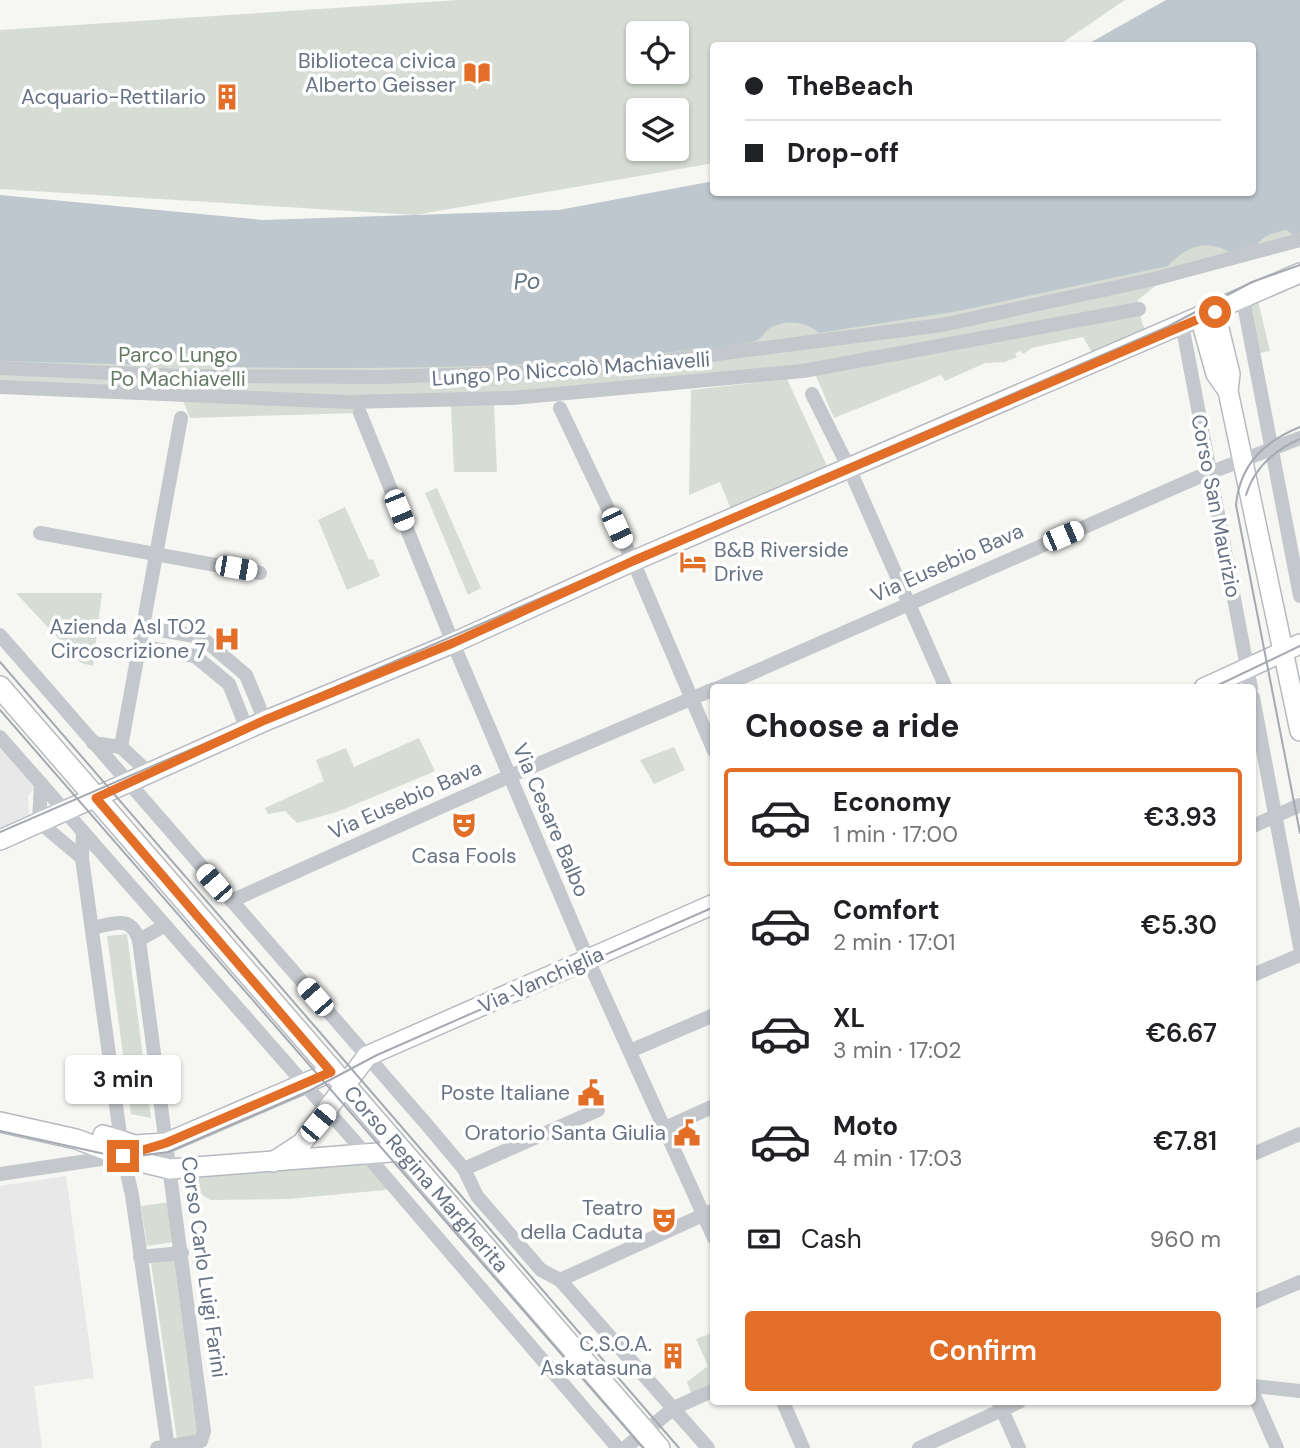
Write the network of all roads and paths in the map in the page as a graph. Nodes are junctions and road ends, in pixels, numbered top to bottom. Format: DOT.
graph roads {
  1 [pos="1300,240"];
  2 [pos="1300,274"];
  3 [pos="1243,300"];
  4 [pos="1139,309"];
  5 [pos="1199,318"];
  6 [pos="0,368"];
  7 [pos="0,387"];
  8 [pos="812,394"];
  9 [pos="560,408"];
  10 [pos="360,413"];
  11 [pos="181,418"];
  12 [pos="1300,428"];
  13 [pos="1300,438"];
  14 [pos="1272,448"];
  15 [pos="1243,461"];
  16 [pos="849,468"];
  17 [pos="1209,474"];
  18 [pos="40,533"];
  19 [pos="1295,552"];
  20 [pos="155,554"];
  21 [pos="633,561"];
  22 [pos="260,573"];
  23 [pos="1300,596"];
  24 [pos="910,602"];
  25 [pos="142,627"];
  26 [pos="181,634"];
  27 [pos="0,635"];
  28 [pos="453,643"];
  29 [pos="138,646"];
  30 [pos="1292,647"];
  31 [pos="178,653"];
  32 [pos="224,657"];
  33 [pos="213,670"];
  34 [pos="1250,678"];
  35 [pos="727,684"];
  36 [pos="944,684"];
  37 [pos="1222,684"];
  38 [pos="0,687"];
  39 [pos="253,691"];
  40 [pos="710,691"];
  41 [pos="235,697"];
  42 [pos="691,699"];
  43 [pos="1256,712"];
  44 [pos="256,724"];
  45 [pos="1300,731"];
  46 [pos="0,737"];
  47 [pos="710,742"];
  48 [pos="93,743"];
  49 [pos="121,747"];
  50 [pos="149,773"];
  51 [pos="510,776"];
  52 [pos="41,783"];
  53 [pos="128,783"];
  54 [pos="96,798"];
  55 [pos="1300,805"];
  56 [pos="66,812"];
  57 [pos="1275,816"];
  58 [pos="39,822"];
  59 [pos="1256,825"];
  60 [pos="83,831"];
  61 [pos="0,840"];
  62 [pos="82,858"];
  63 [pos="230,901"];
  64 [pos="710,906"];
  65 [pos="164,926"];
  66 [pos="92,928"];
  67 [pos="139,940"];
  68 [pos="1300,947"];
  69 [pos="1300,955"];
  70 [pos="588,959"];
  71 [pos="1256,974"];
  72 [pos="710,1018"];
  73 [pos="630,1051"];
  74 [pos="367,1056"];
  75 [pos="338,1079"];
  76 [pos="303,1084"];
  77 [pos="710,1108"];
  78 [pos="0,1109"];
  79 [pos="598,1110"];
  80 [pos="327,1112"];
  81 [pos="0,1122"];
  82 [pos="663,1129"];
  83 [pos="1300,1134"];
  84 [pos="166,1143"];
  85 [pos="122,1149"];
  86 [pos="403,1151"];
  87 [pos="364,1152"];
  88 [pos="1256,1153"];
  89 [pos="273,1162"];
  90 [pos="170,1168"];
  91 [pos="464,1169"];
  92 [pos="0,1174"];
  93 [pos="709,1212"];
  94 [pos="182,1253"];
  95 [pos="140,1257"];
  96 [pos="560,1280"];
  97 [pos="1300,1282"];
  98 [pos="1256,1301"];
  99 [pos="1256,1386"];
  100 [pos="1300,1391"];
  101 [pos="710,1392"];
  102 [pos="1256,1400"];
  103 [pos="784,1405"];
  104 [pos="1000,1405"];
  105 [pos="674,1408"];
  106 [pos="645,1431"];
  107 [pos="164,1447"];
  108 [pos="618,1448"];
  109 [pos="625,1448"];
  110 [pos="659,1448"];
  111 [pos="708,1448"];
  112 [pos="803,1448"];
  113 [pos="919,1448"];
  114 [pos="1019,1448"];
  115 [pos="1277,1448"];
  1 -- 6 [label="street"];
  2 -- 3 [label="street"];
  3 -- 5 [label="street"];
  3 -- 14 [label="street"];
  4 -- 7 [label="street, Lungo Po Niccolò Machiavelli"];
  5 -- 15 [label="street, Corso San Maurizio"];
  5 -- 16 [label="street"];
  5 -- 17 [label="street, Corso San Maurizio"];
  8 -- 16 [label="street"];
  9 -- 21 [label="street"];
  10 -- 28 [label="street, Via Cesare Balbo"];
  11 -- 20 [label="street"];
  12 -- 14 [label="street, Via Eusebio Bava"];
  13 -- 14 [label="street, Via Eusebio Bava"];
  14 -- 15 [label="street, Via Eusebio Bava"];
  14 -- 19 [label="street"];
  15 -- 17 [label="street, Via Eusebio Bava"];
  15 -- 30 [label="street, Corso San Maurizio"];
  16 -- 21 [label="street"];
  16 -- 24 [label="street"];
  17 -- 24 [label="street, Via Eusebio Bava"];
  17 -- 34 [label="street, Corso San Maurizio"];
  18 -- 20 [label="street"];
  19 -- 23 [label="street"];
  20 -- 22 [label="street"];
  20 -- 25 [label="street"];
  21 -- 28 [label="street"];
  21 -- 42 [label="street"];
  24 -- 35 [label="street, Via Eusebio Bava"];
  24 -- 36 [label="street"];
  25 -- 26 [label="street"];
  25 -- 29 [label="street"];
  26 -- 31 [label="street"];
  26 -- 32 [label="street"];
  27 -- 48 [label="street, Corso Regina Margherita"];
  28 -- 44 [label="street"];
  28 -- 51 [label="street, Via Cesare Balbo"];
  29 -- 31 [label="street"];
  29 -- 49 [label="street"];
  30 -- 34 [label="street"];
  30 -- 45 [label="street, Corso San Maurizio"];
  31 -- 33 [label="street"];
  32 -- 33 [label="street"];
  32 -- 39 [label="street"];
  33 -- 41 [label="street"];
  34 -- 37 [label="street"];
  38 -- 54 [label="main road, Corso Regina Margherita"];
  39 -- 41 [label="street"];
  39 -- 44 [label="street"];
  40 -- 42 [label="street, Via Eusebio Bava"];
  41 -- 44 [label="street"];
  42 -- 47 [label="street"];
  42 -- 51 [label="street, Via Eusebio Bava"];
  43 -- 57 [label="street"];
  44 -- 50 [label="street"];
  46 -- 52 [label="street, Corso Regina Margherita"];
  48 -- 49 [label="street"];
  48 -- 53 [label="street, Corso Regina Margherita"];
  49 -- 50 [label="street"];
  50 -- 53 [label="street"];
  51 -- 63 [label="street, Via Eusebio Bava"];
  51 -- 70 [label="street, Via Cesare Balbo"];
  52 -- 56 [label="street, Corso Regina Margherita"];
  52 -- 58 [label="street"];
  53 -- 54 [label="street"];
  53 -- 63 [label="street, Corso Regina Margherita"];
  54 -- 56 [label="street"];
  54 -- 75 [label="main road, Corso Regina Margherita"];
  55 -- 57 [label="street"];
  56 -- 58 [label="street"];
  56 -- 60 [label="street, Corso Regina Margherita"];
  57 -- 59 [label="street"];
  57 -- 68 [label="street"];
  58 -- 61 [label="street"];
  58 -- 62 [label="street"];
  60 -- 62 [label="street, Corso Carlo Luigi Farini"];
  60 -- 65 [label="street, Corso Regina Margherita"];
  62 -- 66 [label="street, Corso Carlo Luigi Farini"];
  63 -- 74 [label="street, Corso Regina Margherita"];
  64 -- 70 [label="street, Via Vanchiglia"];
  65 -- 67 [label="street"];
  65 -- 76 [label="street, Corso Regina Margherita"];
  66 -- 67 [label="street"];
  66 -- 85 [label="street, Corso Carlo Luigi Farini"];
  67 -- 84 [label="street, Corso Carlo Luigi Farini"];
  69 -- 71 [label="street"];
  70 -- 73 [label="street, Via Cesare Balbo"];
  70 -- 74 [label="street, Via Vanchiglia"];
  72 -- 73 [label="street"];
  73 -- 82 [label="street, Via Cesare Balbo"];
  74 -- 75 [label="street"];
  74 -- 91 [label="street, Corso Regina Margherita"];
  75 -- 76 [label="street"];
  75 -- 80 [label="street"];
  75 -- 86 [label="main road, Corso Regina Margherita"];
  76 -- 80 [label="street, Corso Regina Margherita"];
  76 -- 84 [label="street"];
  77 -- 82 [label="street"];
  78 -- 85 [label="street"];
  79 -- 91 [label="street"];
  80 -- 87 [label="street, Corso Regina Margherita"];
  80 -- 89 [label="street"];
  81 -- 85 [label="street"];
  82 -- 93 [label="street, Via Cesare Balbo"];
  83 -- 88 [label="street"];
  84 -- 85 [label="street"];
  84 -- 90 [label="street, Corso Carlo Luigi Farini"];
  85 -- 90 [label="street"];
  85 -- 92 [label="street"];
  85 -- 95 [label="street, Corso Carlo Luigi Farini"];
  86 -- 87 [label="street"];
  86 -- 106 [label="main road, Corso Regina Margherita"];
  87 -- 89 [label="street"];
  87 -- 108 [label="street, Corso Regina Margherita"];
  89 -- 90 [label="street"];
  90 -- 94 [label="street, Corso Carlo Luigi Farini"];
  91 -- 96 [label="street, Corso Regina Margherita"];
  93 -- 96 [label="street"];
  94 -- 95 [label="street"];
  94 -- 107 [label="street, Corso Carlo Luigi Farini"];
  95 -- 107 [label="street, Corso Carlo Luigi Farini"];
  96 -- 105 [label="street, Corso Regina Margherita"];
  97 -- 98 [label="street"];
  99 -- 100 [label="street"];
  101 -- 105 [label="street"];
  102 -- 115 [label="street"];
  103 -- 112 [label="street"];
  104 -- 113 [label="street"];
  104 -- 114 [label="street"];
  105 -- 106 [label="street"];
  105 -- 111 [label="street, Corso Regina Margherita"];
  106 -- 109 [label="street"];
  106 -- 110 [label="main road, Corso Regina Margherita"];
}
